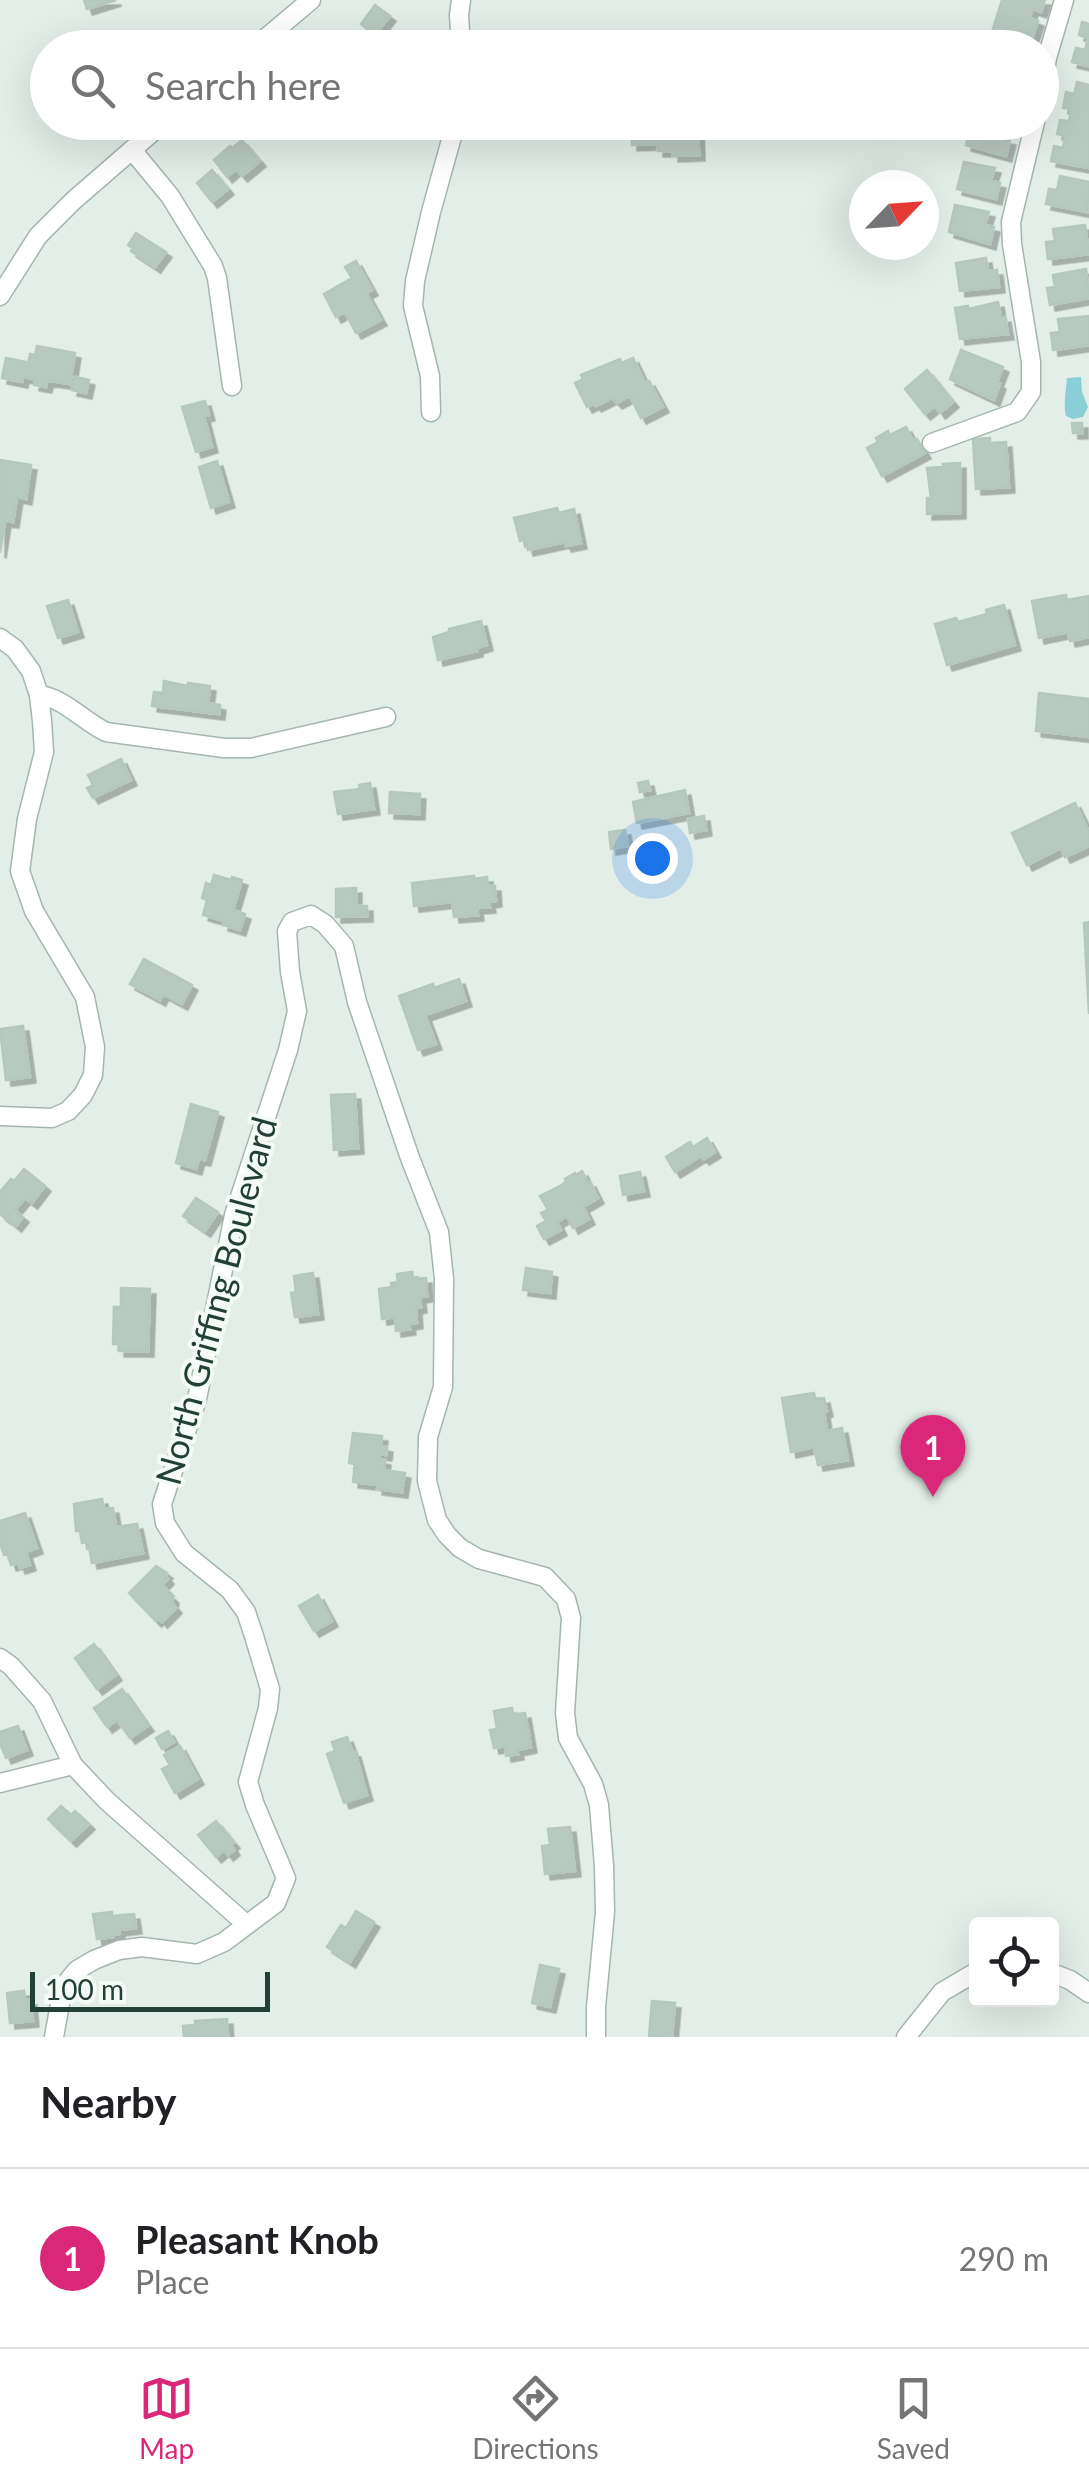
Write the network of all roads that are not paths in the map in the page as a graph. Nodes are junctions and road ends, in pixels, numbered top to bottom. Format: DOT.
graph roads {
  1 [pos="311,0"];
  2 [pos="462,0"];
  3 [pos="1064,0"];
  4 [pos="275,30"];
  5 [pos="460,30"];
  6 [pos="1055,30"];
  7 [pos="143,140"];
  8 [pos="451,140"];
  9 [pos="1030,140"];
  10 [pos="132,150"];
  11 [pos="0,296"];
  12 [pos="232,386"];
  13 [pos="431,412"];
  14 [pos="932,443"];
  15 [pos="0,638"];
  16 [pos="39,695"];
  17 [pos="386,717"];
  18 [pos="0,1116"];
  19 [pos="0,1658"];
  20 [pos="73,1765"];
  21 [pos="0,1784"];
  22 [pos="246,1924"];
  23 [pos="1059,1975"];
  24 [pos="969,1976"];
  25 [pos="1089,1992"];
  26 [pos="54,2037"];
  27 [pos="596,2037"];
  28 [pos="906,2037"];
  1 -- 4 [label="street"];
  2 -- 5 [label="street"];
  3 -- 6 [label="street"];
  7 -- 10 [label="street"];
  8 -- 13 [label="street"];
  9 -- 14 [label="street"];
  10 -- 11 [label="street"];
  10 -- 12 [label="street"];
  15 -- 16 [label="street"];
  16 -- 17 [label="street"];
  16 -- 18 [label="street"];
  19 -- 20 [label="street"];
  20 -- 21 [label="street"];
  20 -- 22 [label="street"];
  22 -- 26 [label="street, North Griffing Boulevard"];
  22 -- 27 [label="street, North Griffing Boulevard"];
  23 -- 25 [label="street"];
  24 -- 28 [label="street"];
}
